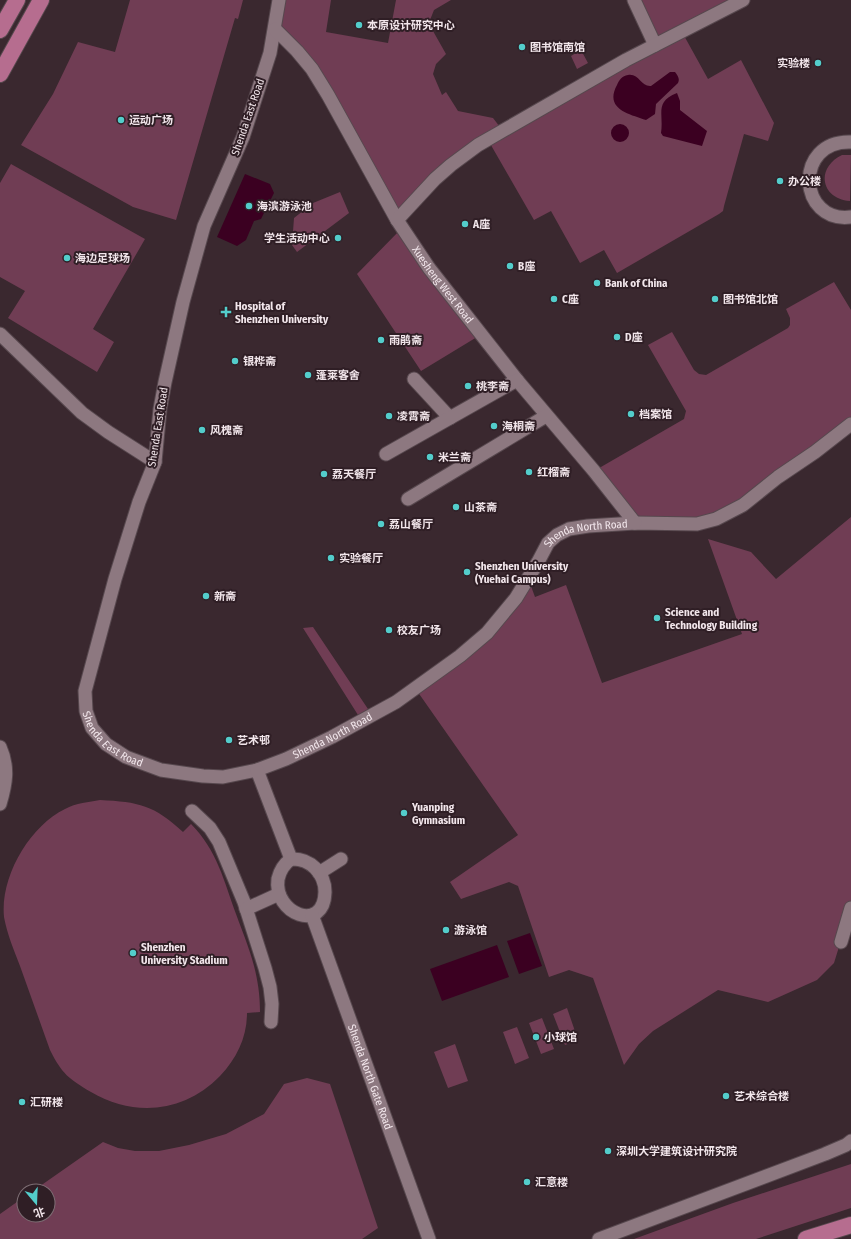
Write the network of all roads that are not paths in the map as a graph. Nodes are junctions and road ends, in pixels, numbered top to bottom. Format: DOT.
graph roads {
  1 [pos="17,0"];
  2 [pos="42,0"];
  3 [pos="279,0"];
  4 [pos="634,0"];
  5 [pos="743,0"];
  6 [pos="275,29"];
  7 [pos="0,30"];
  8 [pos="655,45"];
  9 [pos="0,74"];
  10 [pos="851,142"];
  11 [pos="851,217"];
  12 [pos="397,220"];
  13 [pos="0,334"];
  14 [pos="414,379"];
  15 [pos="517,380"];
  16 [pos="546,416"];
  17 [pos="450,418"];
  18 [pos="851,424"];
  19 [pos="386,454"];
  20 [pos="155,462"];
  21 [pos="408,499"];
  22 [pos="635,523"];
  23 [pos="0,747"];
  24 [pos="257,770"];
  25 [pos="0,804"];
  26 [pos="192,811"];
  27 [pos="292,859"];
  28 [pos="340,859"];
  29 [pos="319,873"];
  30 [pos="279,894"];
  31 [pos="851,908"];
  32 [pos="246,909"];
  33 [pos="312,915"];
  34 [pos="840,942"];
  35 [pos="271,1022"];
  36 [pos="851,1141"];
  37 [pos="851,1225"];
  38 [pos="429,1239"];
  39 [pos="599,1239"];
  40 [pos="806,1239"];
  1 -- 7 [label="main road"];
  2 -- 9 [label="main road"];
  3 -- 6 [label="street, Shenda East Road"];
  4 -- 8 [label="street"];
  5 -- 8 [label="street"];
  6 -- 12 [label="street, Xuesheng West Road"];
  6 -- 20 [label="street, Shenda East Road"];
  8 -- 12 [label="street"];
  10 -- 11 [label="street"];
  12 -- 15 [label="street, Xuesheng West Road"];
  13 -- 20 [label="street"];
  14 -- 17 [label="street"];
  15 -- 16 [label="street, Xuesheng West Road"];
  15 -- 17 [label="street"];
  16 -- 21 [label="street"];
  16 -- 22 [label="street, Xuesheng West Road"];
  17 -- 19 [label="street"];
  18 -- 22 [label="street, Shenda North Road"];
  20 -- 24 [label="street, Shenda East Road"];
  22 -- 24 [label="street, Shenda North Road"];
  23 -- 25 [label="street"];
  24 -- 27 [label="street"];
  26 -- 32 [label="street"];
  27 -- 29 [label="street"];
  27 -- 30 [label="street"];
  28 -- 29 [label="street"];
  29 -- 33 [label="street"];
  30 -- 32 [label="street"];
  30 -- 33 [label="street"];
  31 -- 34 [label="street"];
  32 -- 35 [label="street"];
  33 -- 38 [label="street, Shenda North Gate Road"];
  36 -- 39 [label="street"];
  37 -- 40 [label="main road"];
}
